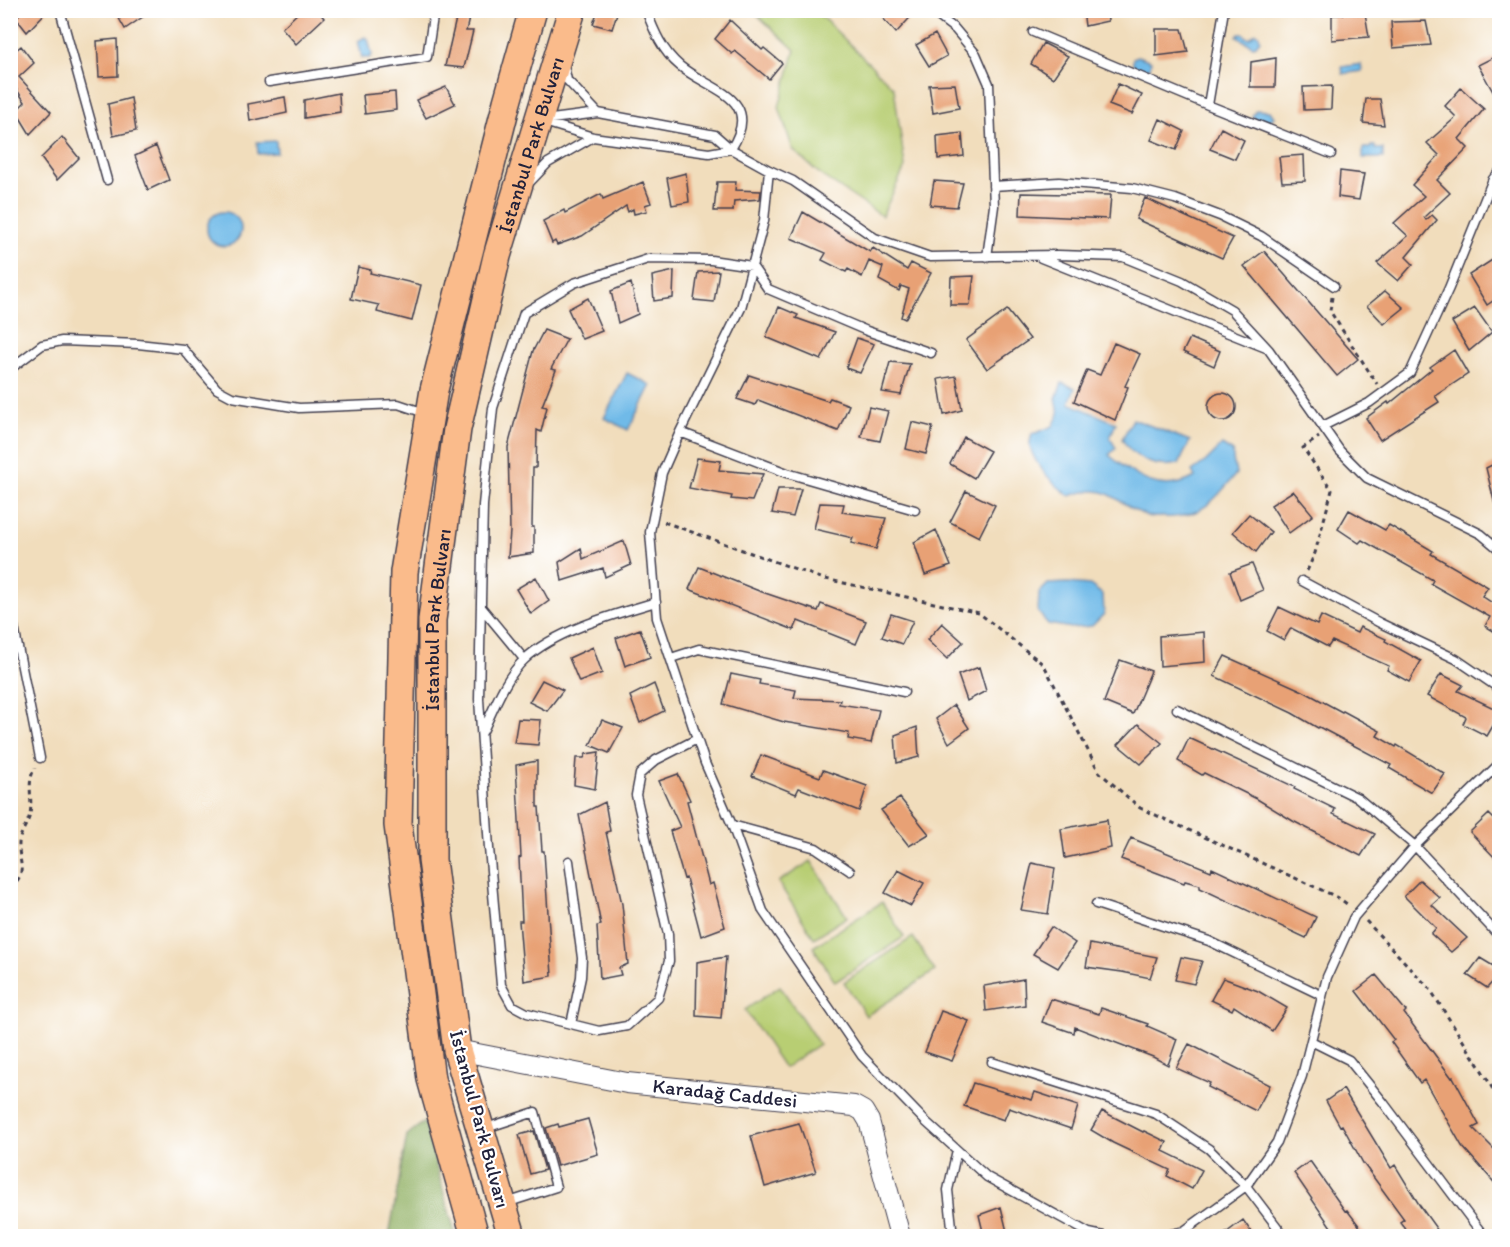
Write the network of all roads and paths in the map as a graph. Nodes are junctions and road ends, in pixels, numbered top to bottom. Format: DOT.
graph roads {
  1 [pos="60,10"];
  2 [pos="434,10"];
  3 [pos="572,10"];
  4 [pos="646,10"];
  5 [pos="930,10"];
  6 [pos="1224,10"];
  7 [pos="529,17"];
  8 [pos="1034,32"];
  9 [pos="561,50"];
  10 [pos="269,82"];
  11 [pos="1208,105"];
  12 [pos="598,113"];
  13 [pos="503,117"];
  14 [pos="537,120"];
  15 [pos="593,137"];
  16 [pos="731,149"];
  17 [pos="1331,154"];
  18 [pos="769,170"];
  19 [pos="1500,171"];
  20 [pos="107,180"];
  21 [pos="993,186"];
  22 [pos="515,199"];
  23 [pos="1036,256"];
  24 [pos="987,257"];
  25 [pos="752,266"];
  26 [pos="1334,286"];
  27 [pos="1269,350"];
  28 [pos="931,353"];
  29 [pos="10,369"];
  30 [pos="1382,393"];
  31 [pos="430,415"];
  32 [pos="1325,429"];
  33 [pos="680,432"];
  34 [pos="915,510"];
  35 [pos="653,518"];
  36 [pos="1497,544"];
  37 [pos="1302,581"];
  38 [pos="656,602"];
  39 [pos="10,607"];
  40 [pos="481,607"];
  41 [pos="671,658"];
  42 [pos="524,659"];
  43 [pos="1500,689"];
  44 [pos="904,692"];
  45 [pos="1177,709"];
  46 [pos="482,734"];
  47 [pos="698,739"];
  48 [pos="40,758"];
  49 [pos="1500,763"];
  50 [pos="732,825"];
  51 [pos="1415,846"];
  52 [pos="569,861"];
  53 [pos="850,871"];
  54 [pos="10,886"];
  55 [pos="1096,904"];
  56 [pos="1358,913"];
  57 [pos="1500,937"];
  58 [pos="1321,995"];
  59 [pos="571,1024"];
  60 [pos="1311,1041"];
  61 [pos="457,1050"];
  62 [pos="992,1062"];
  63 [pos="1500,1101"];
  64 [pos="481,1130"];
  65 [pos="957,1150"];
  66 [pos="1246,1186"];
  67 [pos="503,1204"];
  68 [pos="1480,1231"];
  69 [pos="1090,1234"];
  70 [pos="476,1236"];
  71 [pos="513,1236"];
  72 [pos="900,1236"];
  73 [pos="954,1236"];
  74 [pos="1103,1236"];
  75 [pos="1163,1236"];
  76 [pos="1284,1236"];
  1 -- 20 [label="lane"];
  2 -- 10 [label="lane"];
  3 -- 9 [label="highway, İstanbul Park Bulvarı"];
  4 -- 16 [label="lane"];
  5 -- 21 [label="lane"];
  6 -- 11 [label="lane"];
  7 -- 13 [label="highway, İstanbul Park Bulvarı"];
  8 -- 11 [label="lane"];
  9 -- 12 [label="lane"];
  9 -- 14 [label="highway, İstanbul Park Bulvarı"];
  11 -- 17 [label="lane"];
  12 -- 14 [label="lane"];
  12 -- 16 [label="lane"];
  13 -- 14 [label="street"];
  13 -- 31 [label="highway, İstanbul Park Bulvarı"];
  14 -- 15 [label="lane"];
  14 -- 22 [label="highway, İstanbul Park Bulvarı"];
  15 -- 16 [label="lane"];
  15 -- 22 [label="lane"];
  16 -- 18 [label="lane"];
  18 -- 24 [label="lane"];
  18 -- 25 [label="lane"];
  19 -- 30 [label="lane"];
  21 -- 24 [label="lane"];
  21 -- 26 [label="lane"];
  22 -- 61 [label="highway, İstanbul Park Bulvarı"];
  23 -- 24 [label="lane"];
  23 -- 27 [label="lane"];
  23 -- 27 [label="lane"];
  25 -- 28 [label="lane"];
  25 -- 33 [label="lane"];
  25 -- 40 [label="lane"];
  26 -- 30 [label="path"];
  27 -- 32 [label="lane"];
  29 -- 31 [label="lane"];
  30 -- 32 [label="lane"];
  31 -- 70 [label="highway, İstanbul Park Bulvarı"];
  32 -- 36 [label="lane"];
  32 -- 37 [label="path"];
  33 -- 34 [label="lane"];
  33 -- 35 [label="lane"];
  35 -- 38 [label="lane"];
  35 -- 56 [label="path"];
  37 -- 43 [label="lane"];
  38 -- 41 [label="lane"];
  38 -- 42 [label="lane"];
  39 -- 48 [label="lane"];
  40 -- 42 [label="lane"];
  40 -- 46 [label="lane"];
  41 -- 44 [label="lane"];
  41 -- 47 [label="lane"];
  42 -- 46 [label="lane"];
  45 -- 51 [label="lane"];
  46 -- 59 [label="lane"];
  47 -- 50 [label="lane"];
  47 -- 59 [label="lane"];
  48 -- 54 [label="path"];
  49 -- 51 [label="lane"];
  50 -- 53 [label="lane"];
  50 -- 65 [label="lane"];
  51 -- 56 [label="lane"];
  51 -- 57 [label="lane"];
  52 -- 59 [label="lane"];
  55 -- 58 [label="lane"];
  56 -- 58 [label="lane"];
  56 -- 63 [label="path"];
  58 -- 60 [label="lane"];
  60 -- 66 [label="lane"];
  60 -- 68 [label="lane"];
  61 -- 64 [label="highway, İstanbul Park Bulvarı"];
  61 -- 72 [label="street, Karadağ Caddesi"];
  62 -- 66 [label="lane"];
  64 -- 67 [label="highway, İstanbul Park Bulvarı"];
  64 -- 67 [label="lane"];
  65 -- 69 [label="lane"];
  65 -- 73 [label="lane"];
  66 -- 75 [label="lane"];
  66 -- 76 [label="lane"];
  67 -- 71 [label="highway, İstanbul Park Bulvarı"];
  69 -- 74 [label="lane"];
}
